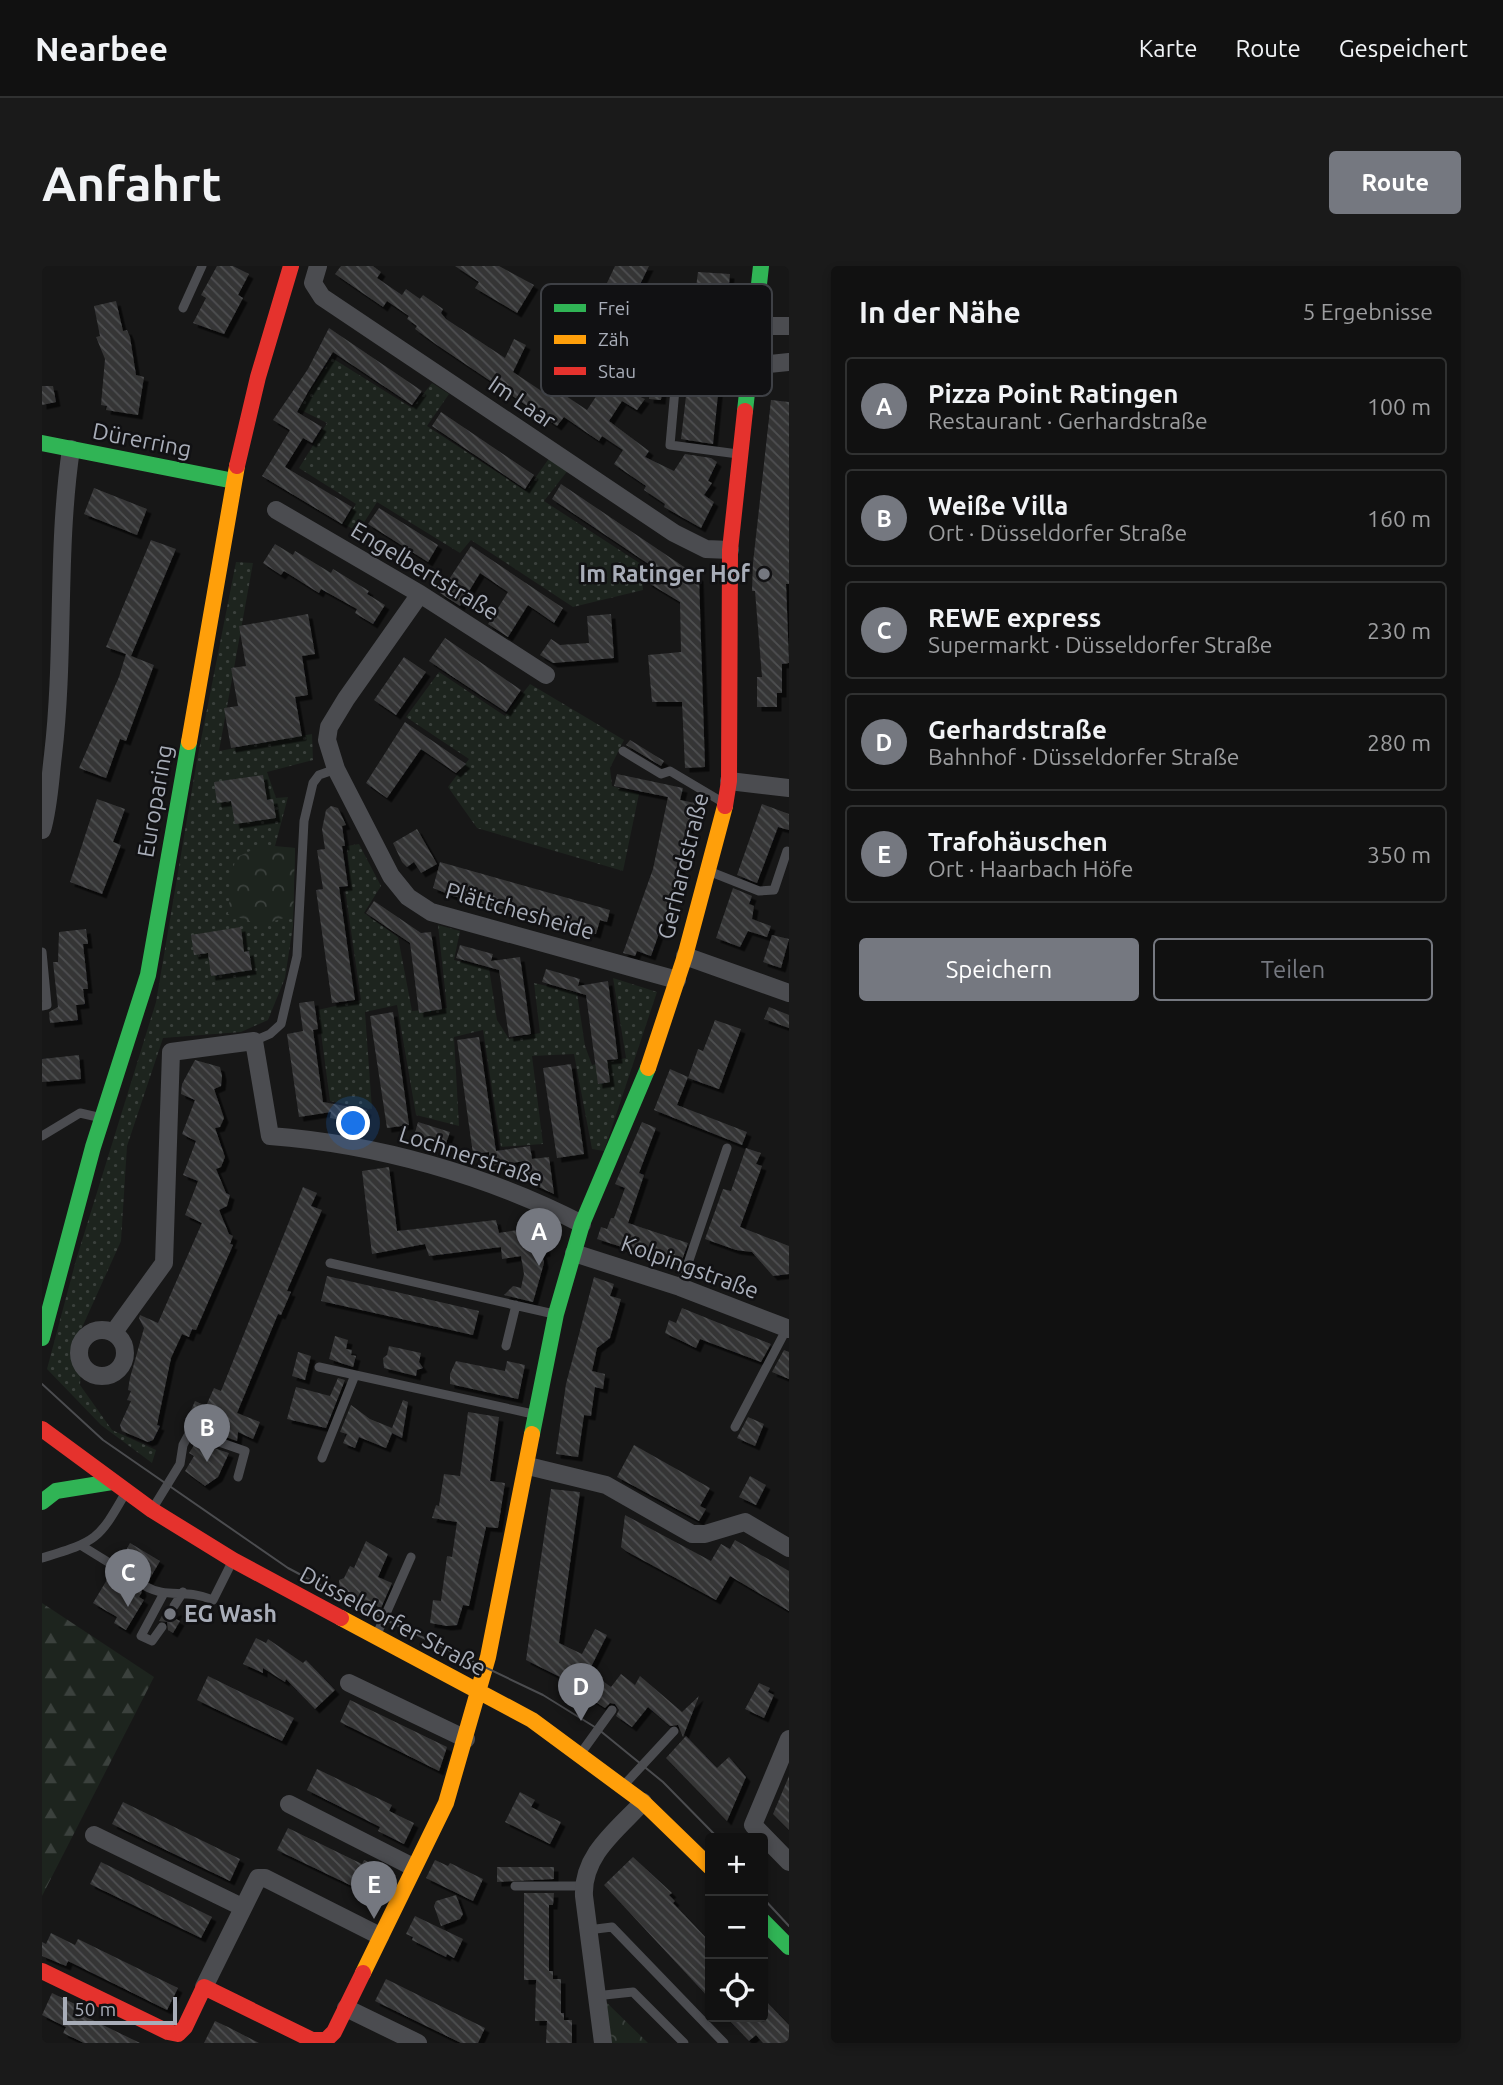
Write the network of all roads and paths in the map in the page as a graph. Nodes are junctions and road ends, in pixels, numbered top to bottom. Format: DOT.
graph roads {
  1 [pos="202,266"];
  2 [pos="291,266"];
  3 [pos="318,266"];
  4 [pos="761,266"];
  5 [pos="759,284"];
  6 [pos="183,308"];
  7 [pos="674,396"];
  8 [pos="746,396"];
  9 [pos="42,443"];
  10 [pos="71,449"];
  11 [pos="739,455"];
  12 [pos="234,481"];
  13 [pos="276,510"];
  14 [pos="730,550"];
  15 [pos="420,594"];
  16 [pos="546,676"];
  17 [pos="623,751"];
  18 [pos="336,769"];
  19 [pos="729,781"];
  20 [pos="789,788"];
  21 [pos="726,804"];
  22 [pos="42,830"];
  23 [pos="787,851"];
  24 [pos="709,872"];
  25 [pos="42,952"];
  26 [pos="685,956"];
  27 [pos="677,980"];
  28 [pos="789,993"];
  29 [pos="42,1006"];
  30 [pos="254,1041"];
  31 [pos="104,1118"];
  32 [pos="42,1136"];
  33 [pos="727,1147"];
  34 [pos="582,1224"];
  35 [pos="574,1252"];
  36 [pos="330,1263"];
  37 [pos="680,1287"];
  38 [pos="516,1306"];
  39 [pos="556,1314"];
  40 [pos="788,1329"];
  41 [pos="114,1332"];
  42 [pos="42,1338"];
  43 [pos="506,1346"];
  44 [pos="319,1367"];
  45 [pos="355,1375"];
  46 [pos="538,1415"];
  47 [pos="734,1427"];
  48 [pos="42,1429"];
  49 [pos="322,1458"];
  50 [pos="528,1466"];
  51 [pos="238,1477"];
  52 [pos="112,1482"];
  53 [pos="126,1492"];
  54 [pos="42,1502"];
  55 [pos="152,1510"];
  56 [pos="82,1546"];
  57 [pos="789,1548"];
  58 [pos="411,1557"];
  59 [pos="42,1558"];
  60 [pos="233,1560"];
  61 [pos="116,1567"];
  62 [pos="145,1586"];
  63 [pos="183,1592"];
  64 [pos="164,1593"];
  65 [pos="174,1606"];
  66 [pos="162,1627"];
  67 [pos="375,1639"];
  68 [pos="349,1683"];
  69 [pos="478,1692"];
  70 [pos="612,1710"];
  71 [pos="674,1731"];
  72 [pos="466,1739"];
  73 [pos="789,1739"];
  74 [pos="580,1754"];
  75 [pos="623,1787"];
  76 [pos="643,1802"];
  77 [pos="289,1804"];
  78 [pos="94,1835"];
  79 [pos="705,1862"];
  80 [pos="789,1862"];
  81 [pos="413,1867"];
  82 [pos="515,1886"];
  83 [pos="583,1886"];
  84 [pos="242,1907"];
  85 [pos="768,1926"];
  86 [pos="588,1930"];
  87 [pos="380,1936"];
  88 [pos="789,1947"];
  89 [pos="42,1971"];
  90 [pos="204,1987"];
  91 [pos="595,1996"];
  92 [pos="346,2008"];
  93 [pos="418,2043"];
  94 [pos="603,2043"];
  95 [pos="684,2043"];
  96 [pos="724,2043"];
  1 -- 6 [label="lane"];
  2 -- 12 [label="main road, Europaring"];
  3 -- 14 [label="street, Im Laar"];
  4 -- 5 [label="main road, Gerhardstraße"];
  7 -- 11 [label="lane"];
  8 -- 11 [label="main road, Gerhardstraße"];
  9 -- 10 [label="main road, Dürerring"];
  10 -- 12 [label="main road, Dürerring"];
  10 -- 22 [label="street"];
  11 -- 14 [label="main road, Gerhardstraße"];
  12 -- 31 [label="main road, Europaring"];
  13 -- 15 [label="street, Engelbertstraße"];
  14 -- 19 [label="main road, Gerhardstraße"];
  15 -- 16 [label="street, Engelbertstraße"];
  15 -- 18 [label="street, Plättchesheide"];
  17 -- 21 [label="lane"];
  18 -- 27 [label="street, Plättchesheide"];
  18 -- 30 [label="lane"];
  19 -- 20 [label="street"];
  19 -- 21 [label="main road, Gerhardstraße"];
  21 -- 24 [label="main road, Gerhardstraße"];
  23 -- 24 [label="lane"];
  24 -- 26 [label="main road, Gerhardstraße"];
  25 -- 29 [label="lane"];
  26 -- 27 [label="main road, Gerhardstraße"];
  26 -- 28 [label="street"];
  27 -- 34 [label="main road, Gerhardstraße"];
  30 -- 34 [label="street, Lochnerstraße"];
  30 -- 41 [label="street"];
  31 -- 32 [label="lane"];
  31 -- 42 [label="main road, Europaring"];
  33 -- 37 [label="lane"];
  34 -- 35 [label="main road, Gerhardstraße"];
  35 -- 37 [label="street, Kolpingstraße"];
  35 -- 39 [label="main road, Gerhardstraße"];
  36 -- 38 [label="lane"];
  37 -- 40 [label="street, Kolpingstraße"];
  38 -- 39 [label="lane"];
  38 -- 43 [label="lane"];
  39 -- 46 [label="main road, Gerhardstraße"];
  40 -- 47 [label="lane"];
  44 -- 45 [label="lane"];
  45 -- 46 [label="lane"];
  45 -- 49 [label="lane"];
  46 -- 50 [label="main road, Gerhardstraße"];
  48 -- 52 [label="main road, Düsseldorfer Straße"];
  50 -- 57 [label="street"];
  50 -- 69 [label="main road, Gerhardstraße"];
  51 -- 55 [label="lane"];
  52 -- 53 [label="main road, Düsseldorfer Straße"];
  52 -- 54 [label="main road"];
  53 -- 55 [label="main road, Düsseldorfer Straße"];
  53 -- 56 [label="lane"];
  55 -- 60 [label="main road, Düsseldorfer Straße"];
  56 -- 59 [label="lane"];
  56 -- 61 [label="lane"];
  58 -- 67 [label="lane"];
  60 -- 63 [label="lane"];
  60 -- 67 [label="main road, Düsseldorfer Straße"];
  62 -- 64 [label="lane"];
  63 -- 64 [label="lane"];
  63 -- 65 [label="lane"];
  64 -- 66 [label="lane"];
  67 -- 69 [label="main road, Düsseldorfer Straße"];
  68 -- 72 [label="street"];
  69 -- 72 [label="main road, Gerhardstraße"];
  69 -- 74 [label="main road, Düsseldorfer Straße"];
  70 -- 74 [label="lane"];
  71 -- 75 [label="lane"];
  72 -- 81 [label="main road, Gerhardstraße"];
  73 -- 80 [label="street"];
  74 -- 75 [label="main road, Düsseldorfer Straße"];
  75 -- 76 [label="main road, Düsseldorfer Straße"];
  76 -- 79 [label="main road, Düsseldorfer Straße"];
  76 -- 83 [label="street"];
  77 -- 81 [label="street"];
  78 -- 84 [label="street"];
  81 -- 87 [label="main road, Gerhardstraße"];
  82 -- 83 [label="lane"];
  83 -- 86 [label="street"];
  84 -- 87 [label="street"];
  84 -- 90 [label="street"];
  85 -- 88 [label="main road"];
  86 -- 91 [label="street"];
  86 -- 96 [label="lane"];
  87 -- 92 [label="main road, Gerhardstraße"];
  89 -- 90 [label="main road"];
  90 -- 92 [label="main road, Gerhardstraße"];
  91 -- 94 [label="street"];
  91 -- 95 [label="lane"];
  92 -- 93 [label="street"];
}
